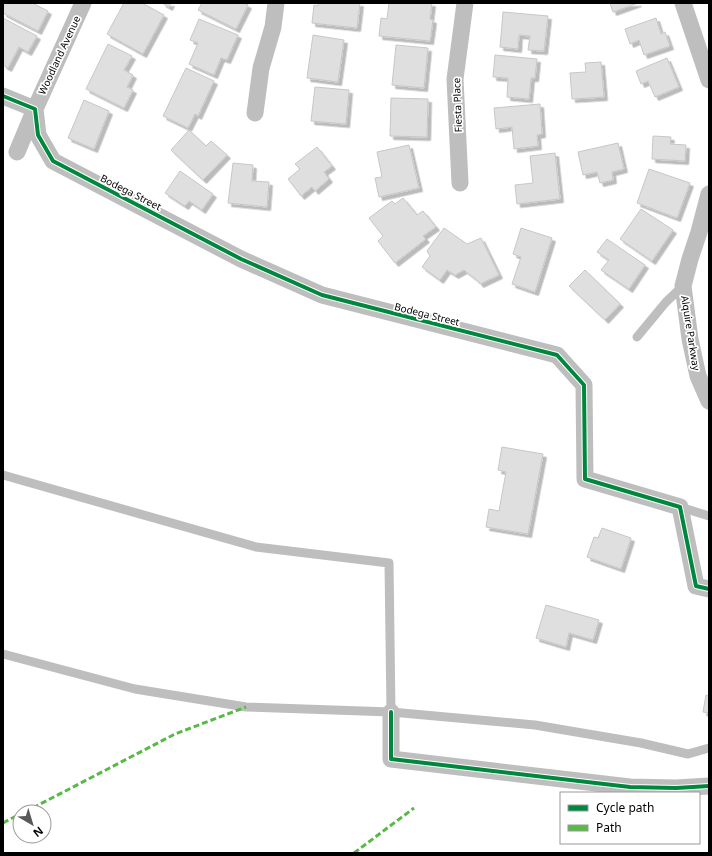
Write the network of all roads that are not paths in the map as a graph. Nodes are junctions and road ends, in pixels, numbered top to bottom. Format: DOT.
graph roads {
  1 [pos="83,3"];
  2 [pos="276,3"];
  3 [pos="465,3"];
  4 [pos="683,3"];
  5 [pos="709,80"];
  6 [pos="3,96"];
  7 [pos="35,110"];
  8 [pos="255,113"];
  9 [pos="17,152"];
  10 [pos="460,183"];
  11 [pos="709,194"];
  12 [pos="704,234"];
  13 [pos="684,286"];
  14 [pos="637,337"];
  15 [pos="709,401"];
  16 [pos="3,475"];
  17 [pos="680,507"];
  18 [pos="709,516"];
  19 [pos="709,589"];
  20 [pos="3,654"];
  21 [pos="391,712"];
  22 [pos="709,748"];
  23 [pos="709,786"];
  1 -- 7 [label="street, Woodland Avenue"];
  2 -- 8 [label="street"];
  3 -- 10 [label="street, Fiesta Place"];
  4 -- 5 [label="street"];
  6 -- 7 [label="street"];
  7 -- 9 [label="street, Woodland Avenue"];
  7 -- 17 [label="street, Bodega Street"];
  11 -- 12 [label="street, Alquire Parkway"];
  12 -- 13 [label="street, Alquire Parkway"];
  13 -- 14 [label="lane"];
  13 -- 15 [label="street, Alquire Parkway"];
  16 -- 21 [label="lane"];
  17 -- 18 [label="lane"];
  17 -- 19 [label="street"];
  20 -- 21 [label="lane"];
  21 -- 22 [label="lane"];
  21 -- 23 [label="street"];
}
